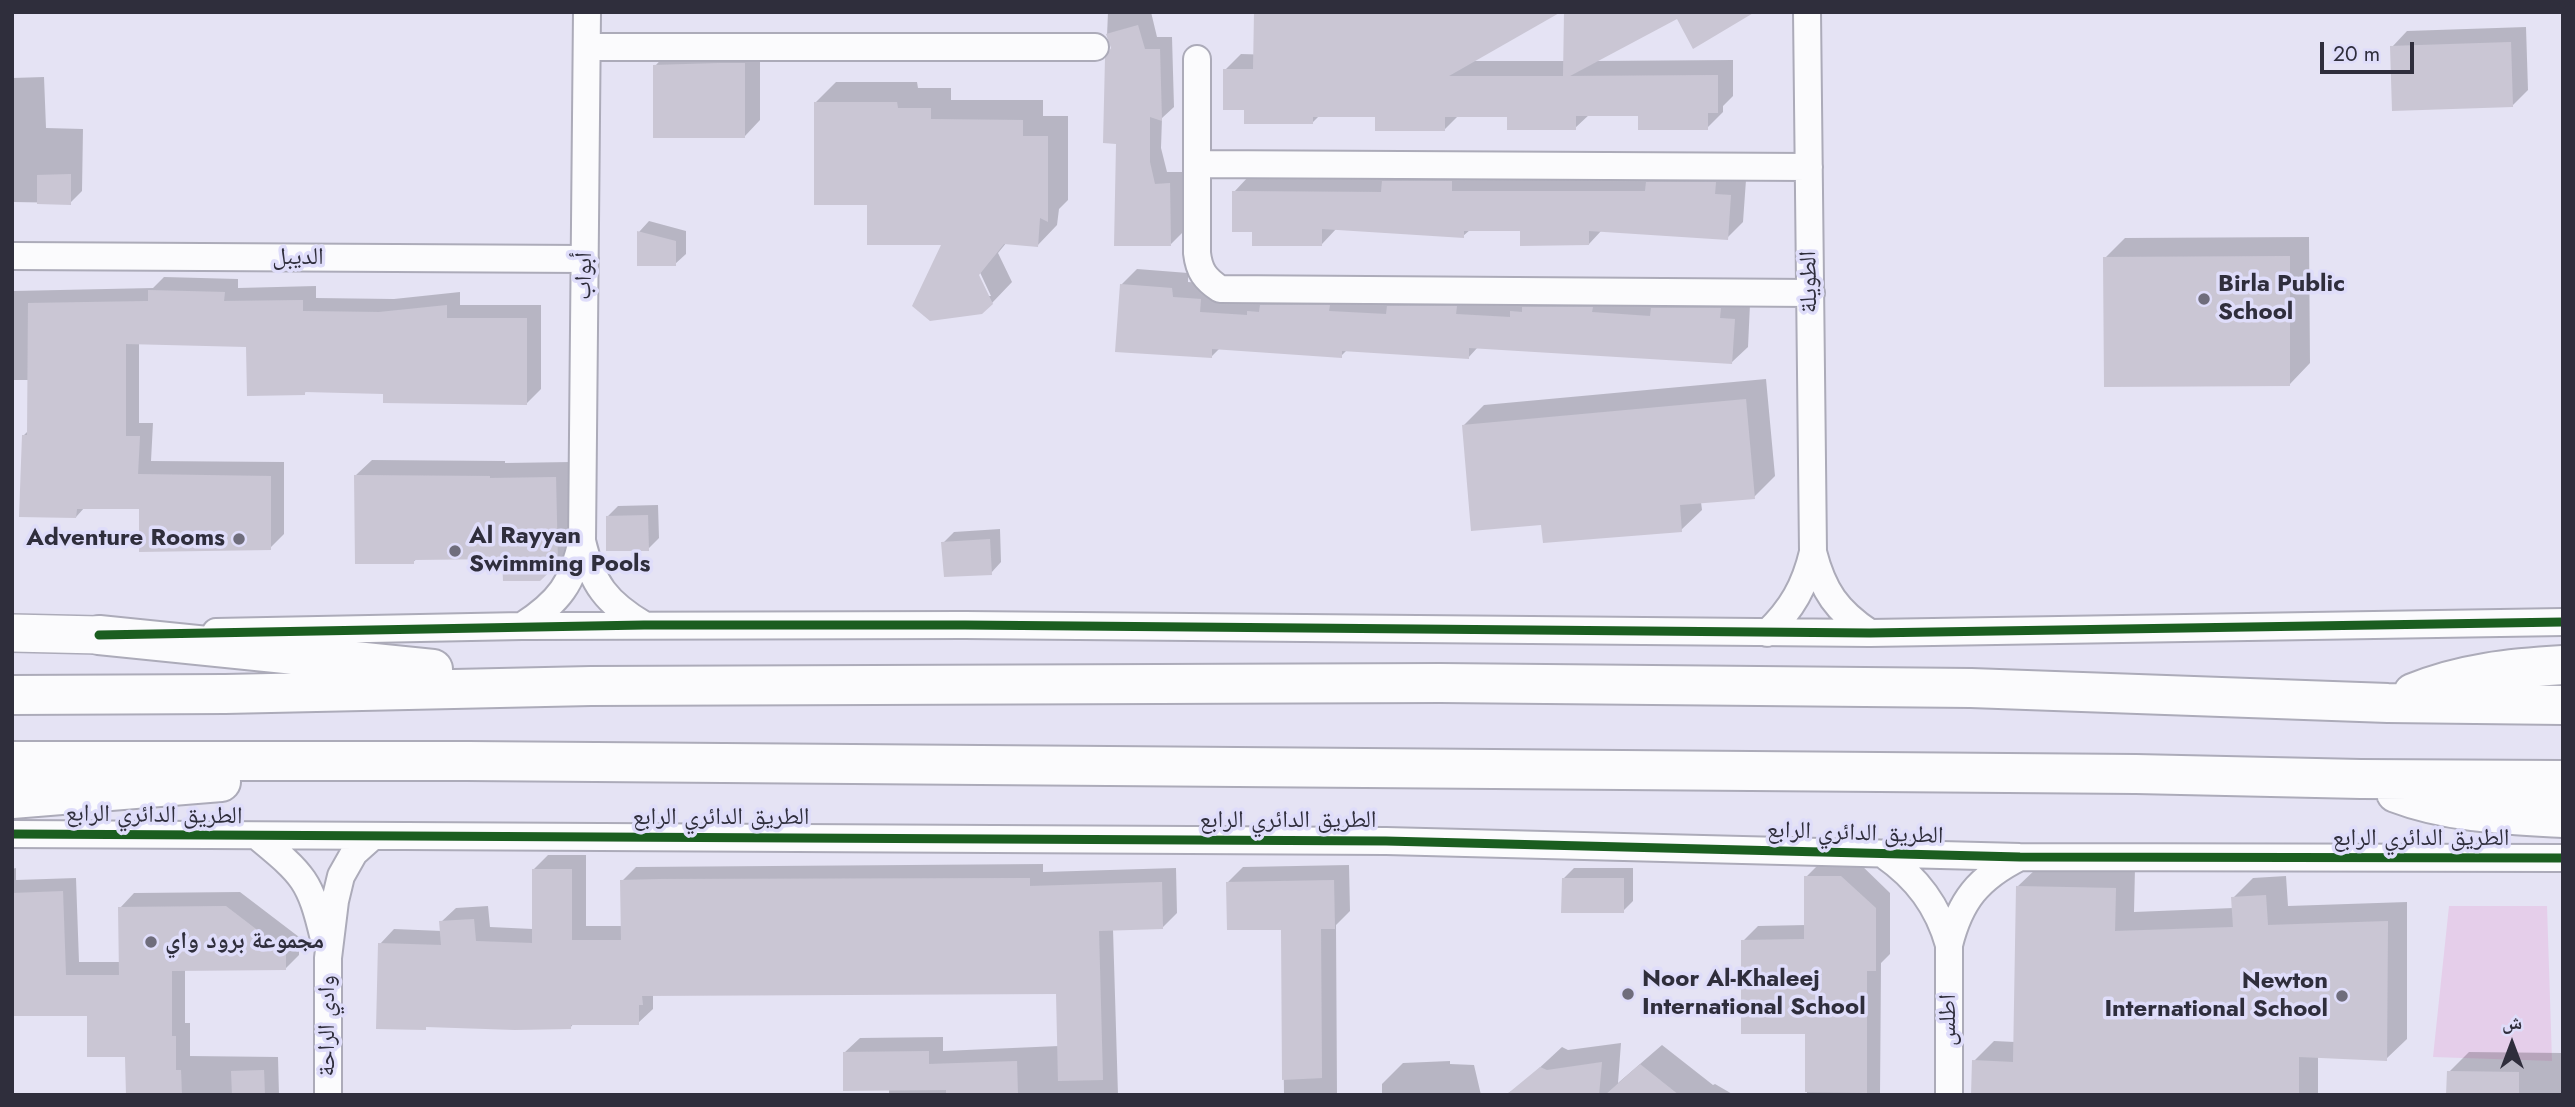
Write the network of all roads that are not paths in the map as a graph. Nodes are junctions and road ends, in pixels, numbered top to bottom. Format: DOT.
graph roads {
  1 [pos="587,12"];
  2 [pos="1807,12"];
  3 [pos="588,47"];
  4 [pos="1095,47"];
  5 [pos="1197,60"];
  6 [pos="1197,164"];
  7 [pos="1809,167"];
  8 [pos="12,256"];
  9 [pos="585,260"];
  10 [pos="1811,293"];
  11 [pos="582,540"];
  12 [pos="1813,552"];
  13 [pos="2563,622"];
  14 [pos="644,625"];
  15 [pos="522,626"];
  16 [pos="1767,633"];
  17 [pos="1870,633"];
  18 [pos="12,634"];
  19 [pos="99,635"];
  20 [pos="2563,665"];
  21 [pos="591,685"];
  22 [pos="12,695"];
  23 [pos="2388,703"];
  24 [pos="2563,705"];
  25 [pos="12,761"];
  26 [pos="397,761"];
  27 [pos="2361,779"];
  28 [pos="2563,780"];
  29 [pos="12,799"];
  30 [pos="2563,818"];
  31 [pos="12,834"];
  32 [pos="373,836"];
  33 [pos="258,837"];
  34 [pos="1884,855"];
  35 [pos="2020,858"];
  36 [pos="2563,858"];
  37 [pos="1950,946"];
  38 [pos="328,958"];
  39 [pos="328,1095"];
  40 [pos="1949,1095"];
  1 -- 3 [label="street, أبواب"];
  2 -- 7 [label="street, الطويلة"];
  3 -- 4 [label="street"];
  3 -- 9 [label="street, أبواب"];
  5 -- 6 [label="street"];
  6 -- 7 [label="street"];
  6 -- 10 [label="street"];
  7 -- 10 [label="street, الطويلة"];
  8 -- 9 [label="street, الديبل"];
  9 -- 11 [label="street, أبواب"];
  10 -- 12 [label="street, الطويلة"];
  11 -- 14 [label="street, أبواب"];
  11 -- 15 [label="street, أبواب"];
  12 -- 16 [label="street, الطويلة"];
  12 -- 17 [label="street, الطويلة"];
  13 -- 17 [label="street"];
  14 -- 15 [label="street"];
  14 -- 16 [label="street"];
  15 -- 19 [label="street"];
  16 -- 17 [label="street"];
  18 -- 19 [label="main road"];
  19 -- 21 [label="main road"];
  20 -- 23 [label="main road"];
  21 -- 22 [label="main road"];
  21 -- 23 [label="main road"];
  23 -- 24 [label="main road"];
  25 -- 26 [label="main road"];
  26 -- 27 [label="main road"];
  26 -- 29 [label="main road"];
  27 -- 28 [label="main road"];
  27 -- 30 [label="main road"];
  31 -- 33 [label="street, الطريق الدائري الرابع"];
  32 -- 33 [label="street, الطريق الدائري الرابع"];
  32 -- 34 [label="street, الطريق الدائري الرابع"];
  32 -- 38 [label="street, وادي الراحة"];
  33 -- 38 [label="street, وادي الراحة"];
  34 -- 35 [label="street, الطريق الدائري الرابع"];
  34 -- 37 [label="street, اطلس"];
  35 -- 36 [label="street, الطريق الدائري الرابع"];
  35 -- 37 [label="street, اطلس"];
  37 -- 40 [label="street, اطلس"];
  38 -- 39 [label="street, وادي الراحة"];
}
